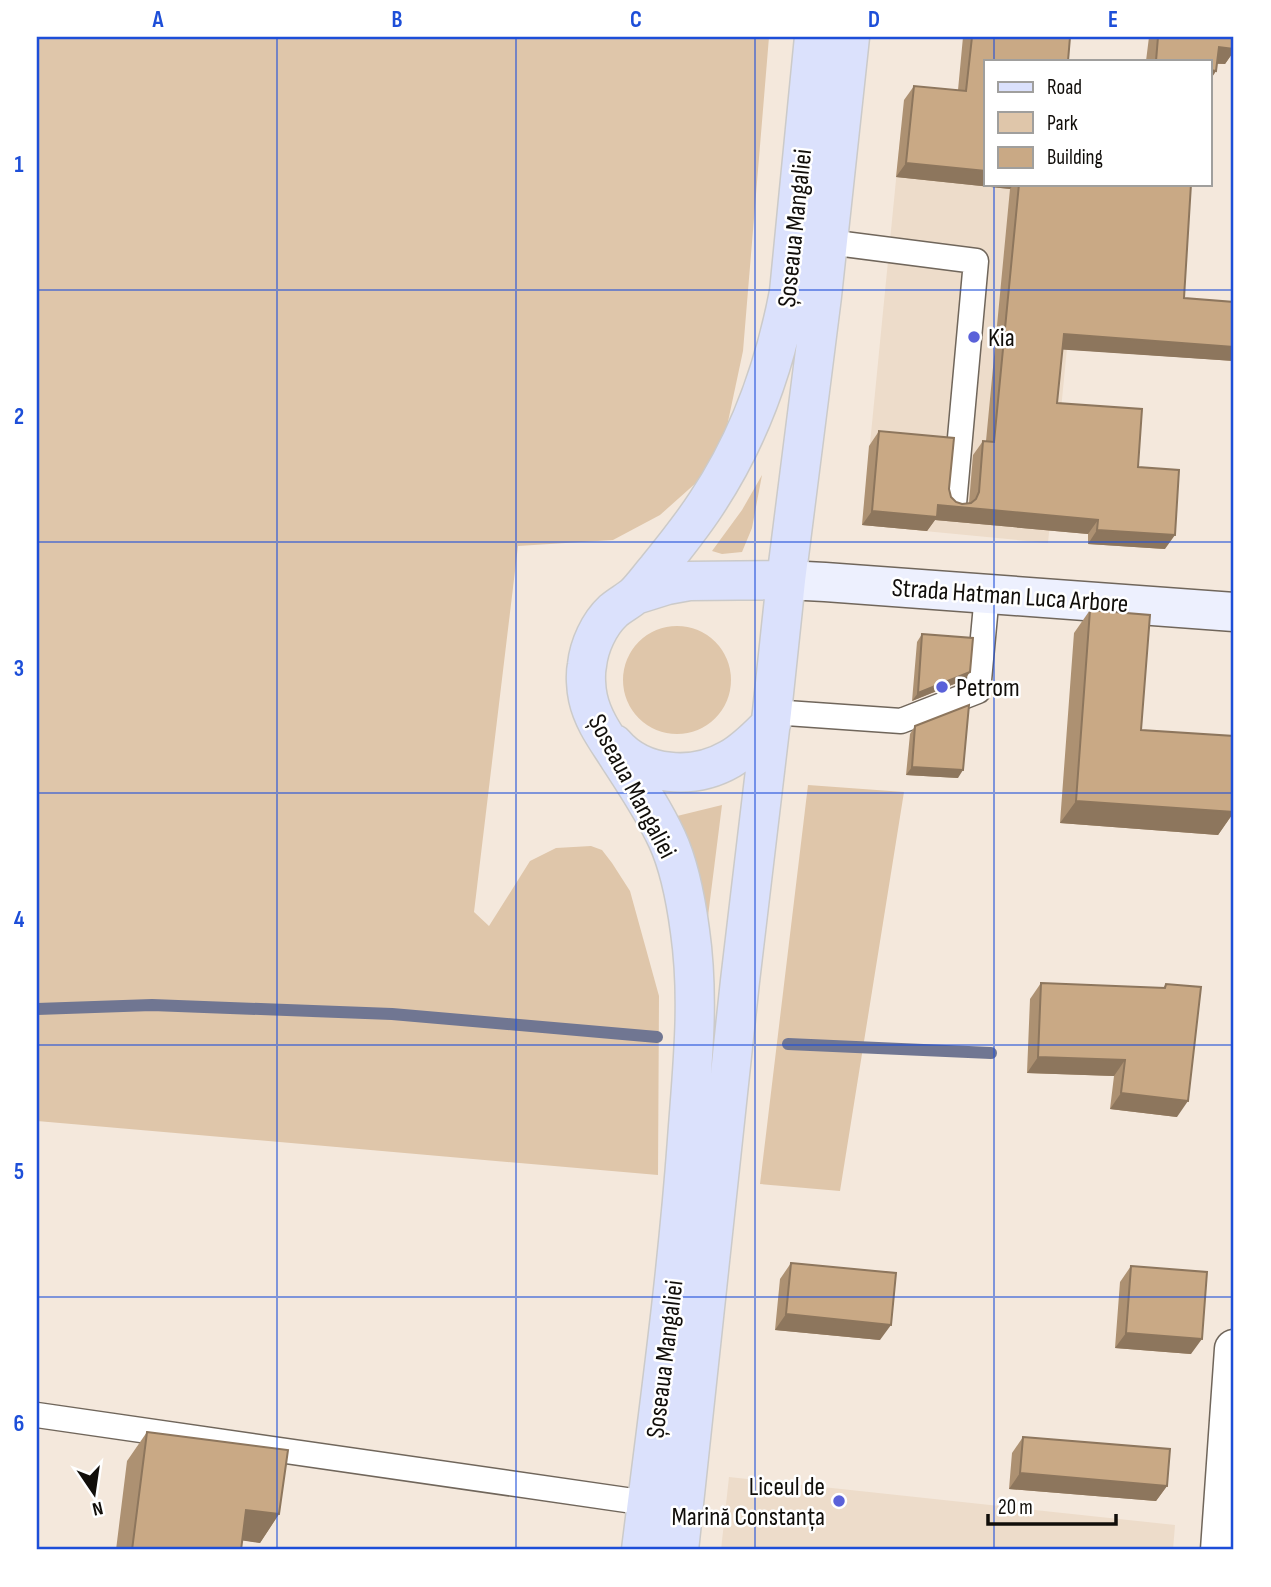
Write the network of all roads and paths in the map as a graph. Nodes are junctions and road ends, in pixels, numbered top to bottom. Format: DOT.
graph roads {
  1 [pos="814,37"];
  2 [pos="850,37"];
  3 [pos="828,242"];
  4 [pos="954,504"];
  5 [pos="786,580"];
  6 [pos="987,594"];
  7 [pos="635,595"];
  8 [pos="1234,612"];
  9 [pos="772,718"];
  10 [pos="597,724"];
  11 [pos="1234,1349"];
  12 [pos="37,1415"];
  13 [pos="647,1503"];
  14 [pos="641,1550"];
  15 [pos="679,1550"];
  16 [pos="1220,1550"];
  1 -- 7 [label="main road, Șoseaua Mangaliei"];
  2 -- 3 [label="main road, Șoseaua Mangaliei"];
  3 -- 4 [label="lane"];
  3 -- 5 [label="main road, Șoseaua Mangaliei"];
  5 -- 6 [label="street, Strada Hatman Luca Arbore"];
  5 -- 7 [label="main road"];
  5 -- 9 [label="main road, Șoseaua Mangaliei"];
  6 -- 8 [label="street, Strada Hatman Luca Arbore"];
  6 -- 9 [label="lane"];
  7 -- 10 [label="main road, Șoseaua Mangaliei"];
  9 -- 10 [label="main road"];
  9 -- 15 [label="main road, Șoseaua Mangaliei"];
  10 -- 13 [label="main road, Șoseaua Mangaliei"];
  11 -- 16 [label="street"];
  12 -- 13 [label="lane"];
  13 -- 14 [label="main road, Șoseaua Mangaliei"];
}
